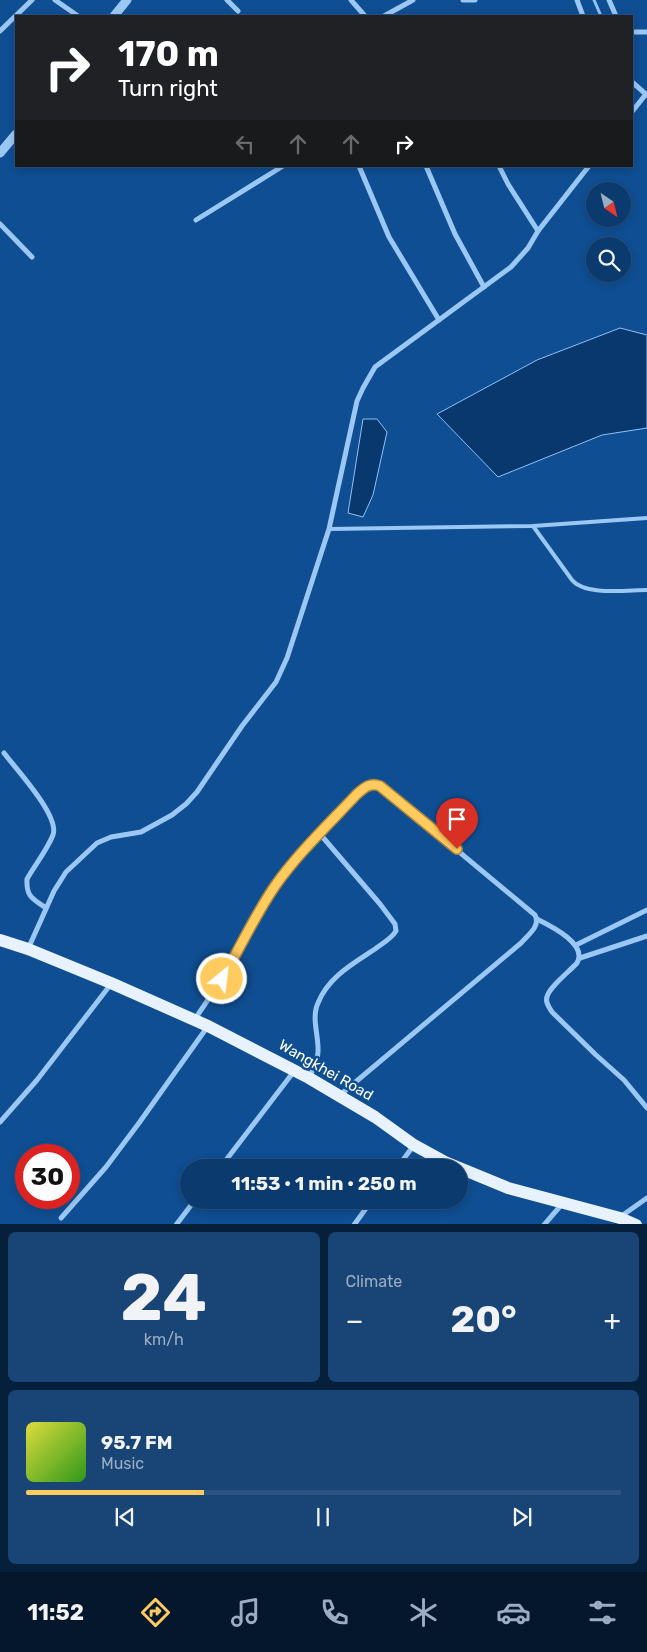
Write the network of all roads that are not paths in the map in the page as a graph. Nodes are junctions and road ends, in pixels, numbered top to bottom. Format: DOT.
graph roads {
  1 [pos="32,0"];
  2 [pos="54,0"];
  3 [pos="127,0"];
  4 [pos="227,0"];
  5 [pos="351,0"];
  6 [pos="413,0"];
  7 [pos="463,0"];
  8 [pos="475,0"];
  9 [pos="577,0"];
  10 [pos="609,0"];
  11 [pos="238,11"];
  12 [pos="17,15"];
  13 [pos="76,15"];
  14 [pos="115,15"];
  15 [pos="364,15"];
  16 [pos="386,15"];
  17 [pos="583,15"];
  18 [pos="616,15"];
  19 [pos="15,17"];
  20 [pos="0,32"];
  21 [pos="633,32"];
  22 [pos="647,32"];
  23 [pos="633,83"];
  24 [pos="647,94"];
  25 [pos="633,111"];
  26 [pos="15,135"];
  27 [pos="0,153"];
  28 [pos="281,167"];
  29 [pos="359,167"];
  30 [pos="426,167"];
  31 [pos="500,167"];
  32 [pos="588,167"];
  33 [pos="196,220"];
  34 [pos="0,224"];
  35 [pos="538,232"];
  36 [pos="32,257"];
  37 [pos="484,287"];
  38 [pos="439,320"];
  39 [pos="647,518"];
  40 [pos="532,526"];
  41 [pos="329,529"];
  42 [pos="647,590"];
  43 [pos="4,753"];
  44 [pos="320,834"];
  45 [pos="46,908"];
  46 [pos="647,910"];
  47 [pos="537,919"];
  48 [pos="647,936"];
  49 [pos="0,940"];
  50 [pos="576,945"];
  51 [pos="28,949"];
  52 [pos="580,958"];
  53 [pos="111,983"];
  54 [pos="195,1019"];
  55 [pos="208,1026"];
  56 [pos="295,1070"];
  57 [pos="309,1078"];
  58 [pos="340,1096"];
  59 [pos="647,1108"];
  60 [pos="0,1122"];
  61 [pos="414,1145"];
  62 [pos="227,1159"];
  63 [pos="404,1159"];
  64 [pos="647,1198"];
  65 [pos="564,1202"];
  66 [pos="188,1209"];
  67 [pos="365,1209"];
  68 [pos="61,1218"];
  69 [pos="620,1218"];
  70 [pos="176,1224"];
  71 [pos="354,1224"];
  72 [pos="544,1224"];
  73 [pos="636,1224"];
  1 -- 12 [label="street"];
  2 -- 13 [label="street"];
  3 -- 14 [label="street"];
  4 -- 11 [label="street"];
  5 -- 15 [label="street"];
  6 -- 16 [label="street"];
  7 -- 8 [label="street"];
  9 -- 17 [label="street"];
  10 -- 18 [label="street"];
  19 -- 20 [label="street"];
  21 -- 22 [label="street"];
  23 -- 24 [label="street"];
  24 -- 25 [label="street"];
  26 -- 27 [label="street"];
  28 -- 33 [label="street"];
  29 -- 38 [label="street"];
  30 -- 37 [label="street"];
  31 -- 35 [label="street"];
  32 -- 35 [label="street"];
  34 -- 36 [label="street"];
  35 -- 37 [label="street"];
  37 -- 38 [label="street"];
  38 -- 41 [label="street"];
  39 -- 40 [label="lane"];
  40 -- 41 [label="lane"];
  40 -- 42 [label="lane"];
  41 -- 45 [label="street"];
  43 -- 45 [label="street"];
  44 -- 47 [label="street"];
  44 -- 54 [label="street"];
  44 -- 57 [label="street"];
  45 -- 51 [label="street"];
  46 -- 50 [label="street"];
  47 -- 50 [label="street"];
  47 -- 58 [label="street"];
  48 -- 52 [label="street"];
  49 -- 51 [label="main road, Wangkhei Road"];
  50 -- 52 [label="street"];
  51 -- 53 [label="main road, Wangkhei Road"];
  52 -- 59 [label="street"];
  53 -- 54 [label="main road, Wangkhei Road"];
  53 -- 60 [label="street"];
  54 -- 55 [label="main road, Wangkhei Road"];
  55 -- 56 [label="main road, Wangkhei Road"];
  55 -- 68 [label="street"];
  56 -- 57 [label="main road, Wangkhei Road"];
  56 -- 62 [label="street"];
  57 -- 58 [label="main road, Wangkhei Road"];
  58 -- 61 [label="main road, Wangkhei Road"];
  61 -- 63 [label="street"];
  61 -- 65 [label="main road, Wangkhei Road"];
  64 -- 69 [label="street"];
  65 -- 69 [label="main road, Wangkhei Road"];
  65 -- 72 [label="street"];
  66 -- 70 [label="street"];
  67 -- 71 [label="street"];
  69 -- 73 [label="main road, Wangkhei Road"];
}
